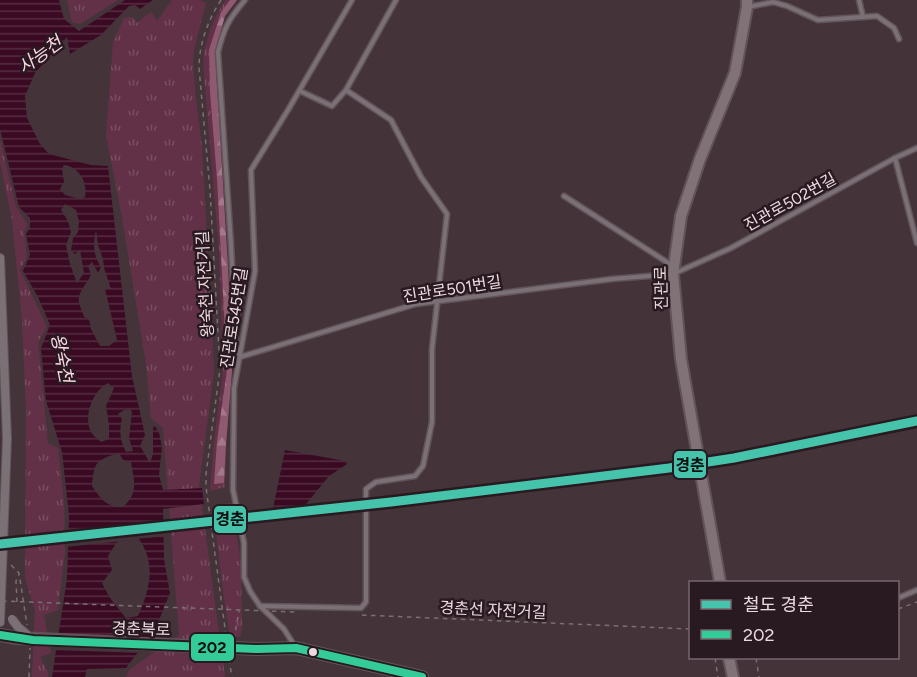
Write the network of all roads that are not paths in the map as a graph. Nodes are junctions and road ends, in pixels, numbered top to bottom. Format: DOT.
graph roads {
  1 [pos="245,0"];
  2 [pos="352,0"];
  3 [pos="396,0"];
  4 [pos="859,0"];
  5 [pos="747,3"];
  6 [pos="863,17"];
  7 [pos="899,39"];
  8 [pos="346,90"];
  9 [pos="300,91"];
  10 [pos="917,148"];
  11 [pos="895,158"];
  12 [pos="564,196"];
  13 [pos="917,243"];
  14 [pos="0,258"];
  15 [pos="673,270"];
  16 [pos="437,301"];
  17 [pos="240,357"];
  18 [pos="4,439"];
  19 [pos="720,581"];
  20 [pos="917,590"];
  21 [pos="899,597"];
  22 [pos="1,603"];
  23 [pos="260,606"];
  24 [pos="0,622"];
  25 [pos="0,635"];
  26 [pos="30,639"];
  27 [pos="296,648"];
  28 [pos="730,659"];
  29 [pos="422,677"];
  30 [pos="728,677"];
  31 [pos="733,677"];
  1 -- 17 [label="lane"];
  2 -- 9 [label="lane, 진관로545번길"];
  3 -- 8 [label="lane"];
  4 -- 6 [label="lane"];
  5 -- 6 [label="lane"];
  5 -- 15 [label="street, 진관로"];
  6 -- 7 [label="lane"];
  8 -- 9 [label="lane"];
  8 -- 16 [label="lane"];
  9 -- 17 [label="lane, 진관로545번길"];
  10 -- 11 [label="lane, 진관로502번길"];
  11 -- 13 [label="lane"];
  11 -- 15 [label="lane, 진관로502번길"];
  12 -- 15 [label="lane"];
  14 -- 18 [label="street"];
  15 -- 16 [label="lane, 진관로501번길"];
  15 -- 19 [label="street, 진관로"];
  16 -- 17 [label="lane, 진관로501번길"];
  16 -- 23 [label="lane"];
  17 -- 23 [label="lane, 진관로545번길"];
  18 -- 22 [label="street"];
  20 -- 21 [label="lane"];
  22 -- 24 [label="street"];
  22 -- 26 [label="street, bridge"];
  23 -- 27 [label="lane, 진관로545번길"];
  25 -- 26 [label="street, 경춘북로, bridge"];
  26 -- 27 [label="street, 경춘북로, bridge"];
  27 -- 29 [label="street, 경춘북로"];
  28 -- 30 [label="street"];
  28 -- 31 [label="street"];
}
